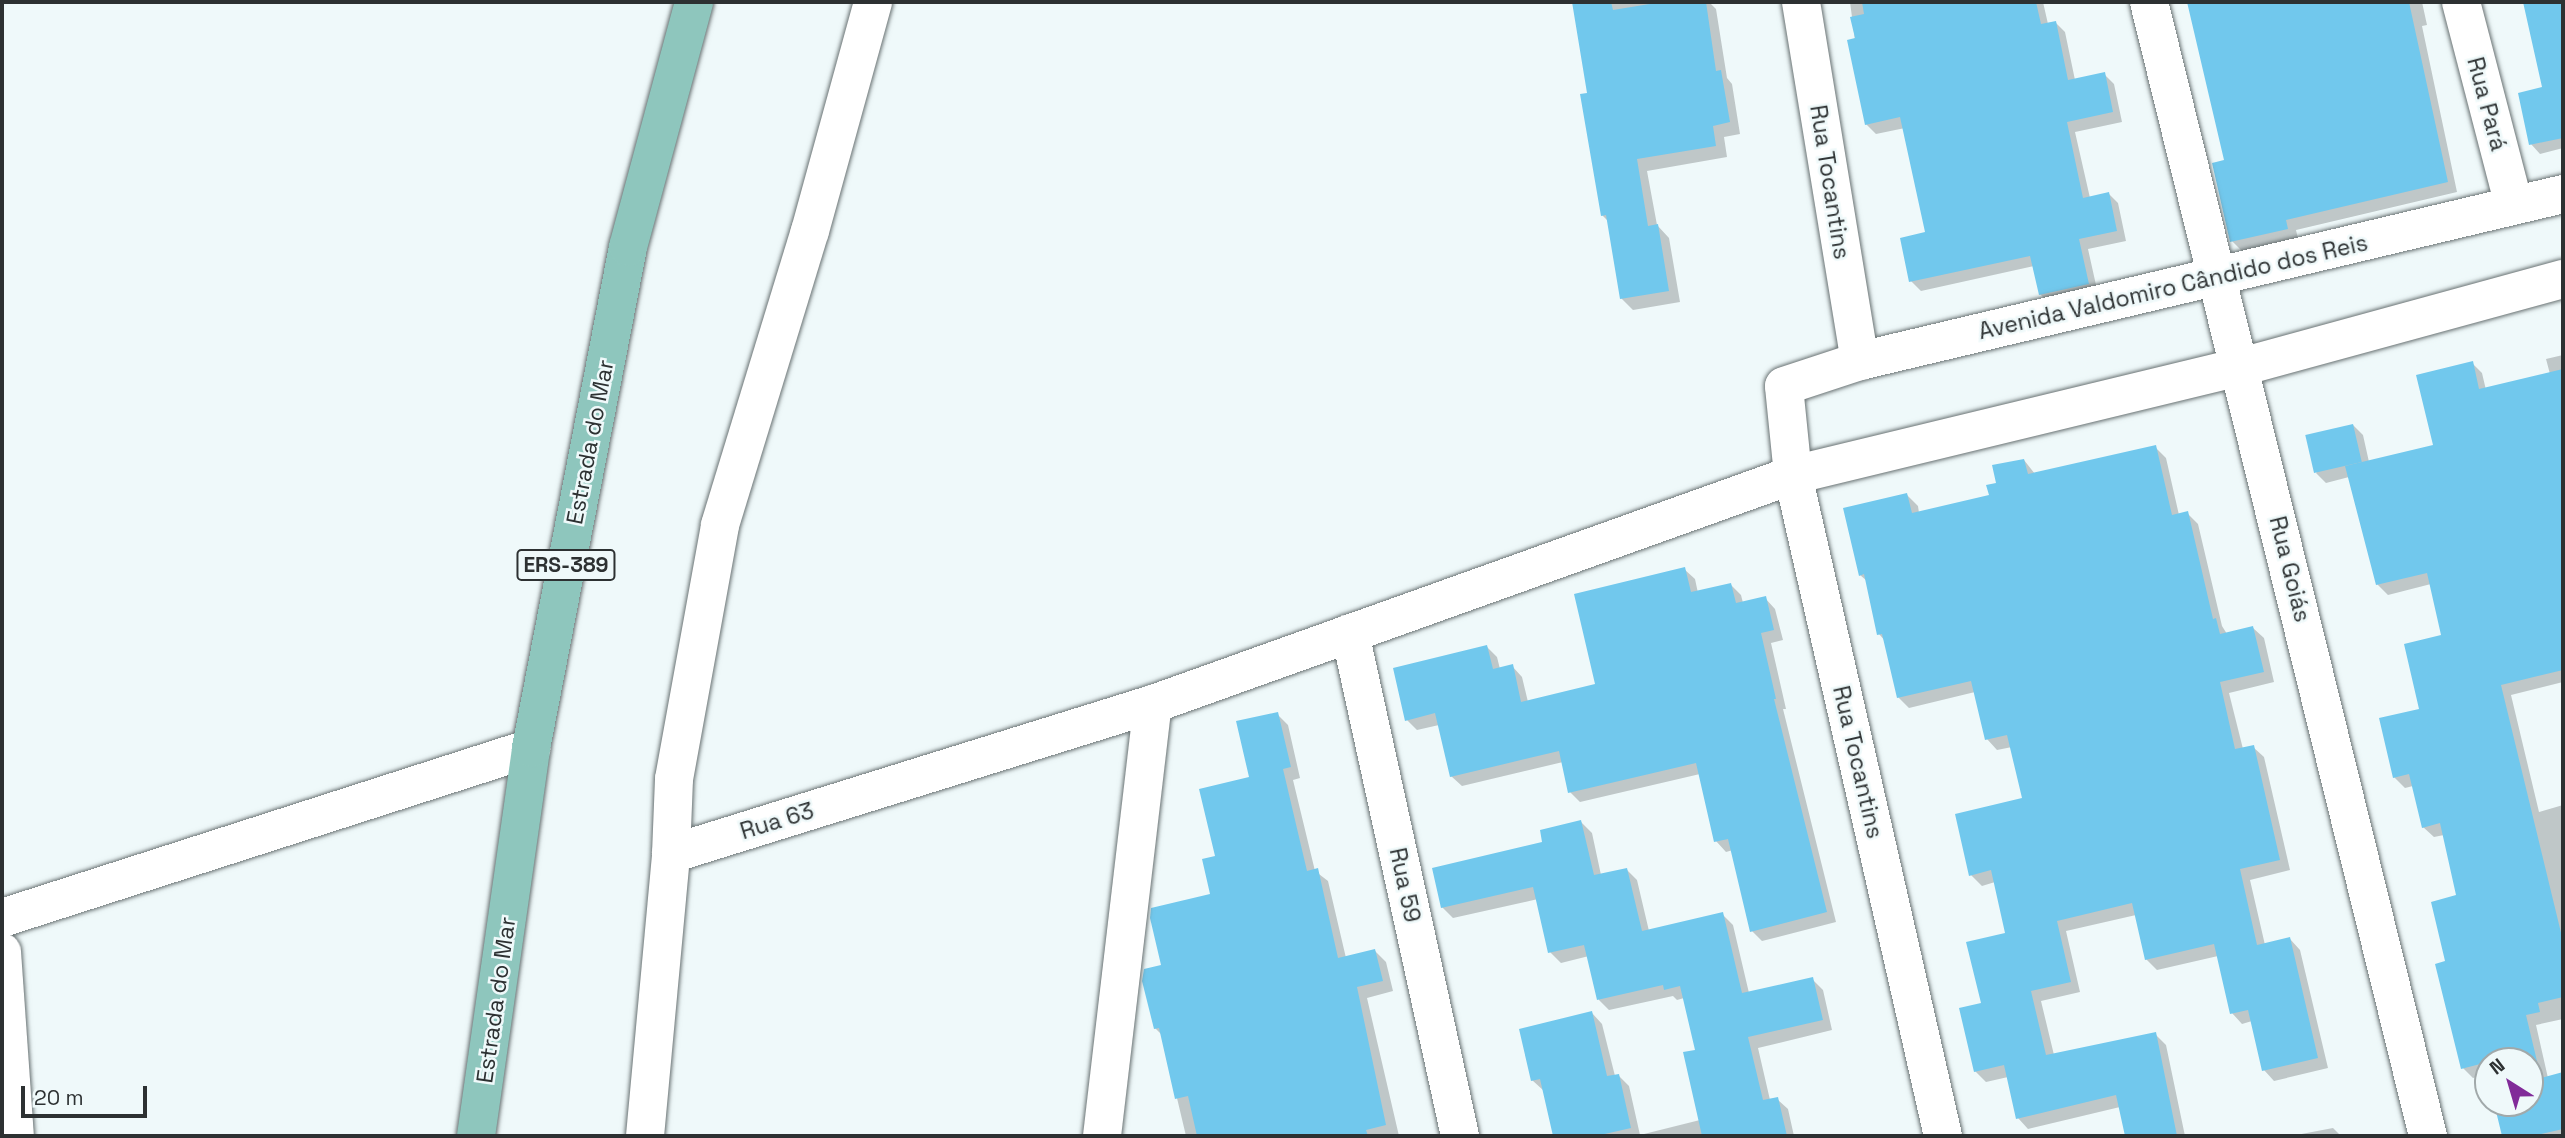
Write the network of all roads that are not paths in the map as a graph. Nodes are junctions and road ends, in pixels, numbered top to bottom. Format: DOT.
graph roads {
  1 [pos="694,2"];
  2 [pos="873,2"];
  3 [pos="1801,2"];
  4 [pos="2149,2"];
  5 [pos="2461,2"];
  6 [pos="2563,194"];
  7 [pos="2514,205"];
  8 [pos="2219,279"];
  9 [pos="2563,279"];
  10 [pos="1860,362"];
  11 [pos="2241,367"];
  12 [pos="1784,386"];
  13 [pos="1793,475"];
  14 [pos="1350,633"];
  15 [pos="1153,704"];
  16 [pos="531,748"];
  17 [pos="671,854"];
  18 [pos="2,918"];
  19 [pos="2,952"];
  20 [pos="15,1136"];
  21 [pos="476,1136"];
  22 [pos="645,1136"];
  23 [pos="1101,1136"];
  24 [pos="1461,1136"];
  25 [pos="1943,1136"];
  26 [pos="2428,1136"];
  1 -- 16 [label="main road, Estrada do Mar / ERS-389"];
  2 -- 17 [label="street"];
  3 -- 10 [label="street, Rua Tocantins"];
  4 -- 8 [label="street, Rua Goiás"];
  5 -- 7 [label="street, Rua Pará"];
  6 -- 7 [label="street, Avenida Valdomiro Cândido dos Reis"];
  7 -- 8 [label="street, Avenida Valdomiro Cândido dos Reis"];
  8 -- 10 [label="street, Avenida Valdomiro Cândido dos Reis"];
  8 -- 11 [label="street, Rua Goiás"];
  9 -- 11 [label="street"];
  10 -- 12 [label="street, Avenida Valdomiro Cândido dos Reis"];
  11 -- 13 [label="street"];
  11 -- 26 [label="street, Rua Goiás"];
  12 -- 13 [label="street, Rua Tocantins"];
  13 -- 14 [label="street, Rua 63"];
  13 -- 25 [label="street, Rua Tocantins"];
  14 -- 15 [label="street, Rua 63"];
  14 -- 24 [label="street, Rua 59"];
  15 -- 17 [label="street, Rua 63"];
  15 -- 23 [label="street"];
  16 -- 18 [label="street"];
  16 -- 21 [label="main road, Estrada do Mar / ERS-389"];
  17 -- 22 [label="street"];
  19 -- 20 [label="street"];
}
